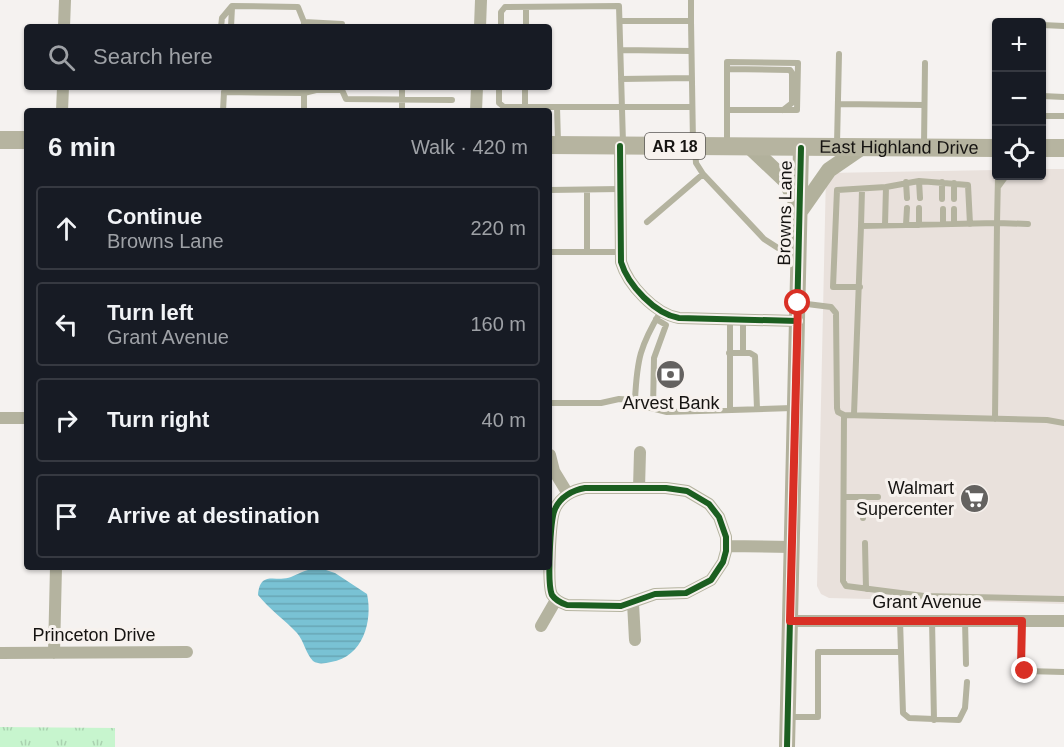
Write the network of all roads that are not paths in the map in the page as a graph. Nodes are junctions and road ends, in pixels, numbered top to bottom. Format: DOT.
graph roads {
  1 [pos="65,0"];
  2 [pos="481,0"];
  3 [pos="691,0"];
  4 [pos="620,3"];
  5 [pos="232,6"];
  6 [pos="526,7"];
  7 [pos="620,21"];
  8 [pos="691,21"];
  9 [pos="64,24"];
  10 [pos="221,24"];
  11 [pos="231,24"];
  12 [pos="304,24"];
  13 [pos="480,24"];
  14 [pos="501,24"];
  15 [pos="526,24"];
  16 [pos="1046,25"];
  17 [pos="1064,26"];
  18 [pos="621,50"];
  19 [pos="691,51"];
  20 [pos="839,54"];
  21 [pos="925,63"];
  22 [pos="727,69"];
  23 [pos="692,78"];
  24 [pos="621,79"];
  25 [pos="63,90"];
  26 [pos="224,90"];
  27 [pos="304,90"];
  28 [pos="343,90"];
  29 [pos="402,90"];
  30 [pos="477,90"];
  31 [pos="499,90"];
  32 [pos="525,90"];
  33 [pos="1046,96"];
  34 [pos="1064,97"];
  35 [pos="402,100"];
  36 [pos="452,100"];
  37 [pos="838,104"];
  38 [pos="924,105"];
  39 [pos="525,107"];
  40 [pos="557,107"];
  41 [pos="692,107"];
  42 [pos="62,108"];
  43 [pos="223,108"];
  44 [pos="304,108"];
  45 [pos="402,108"];
  46 [pos="476,108"];
  47 [pos="622,108"];
  48 [pos="727,110"];
  49 [pos="783,110"];
  50 [pos="1046,116"];
  51 [pos="1064,116"];
  52 [pos="0,140"];
  53 [pos="24,140"];
  54 [pos="553,145"];
  55 [pos="622,146"];
  56 [pos="694,146"];
  57 [pos="727,147"];
  58 [pos="750,147"];
  59 [pos="801,148"];
  60 [pos="837,148"];
  61 [pos="861,148"];
  62 [pos="924,148"];
  63 [pos="992,148"];
  64 [pos="1046,148"];
  65 [pos="1064,148"];
  66 [pos="703,174"];
  67 [pos="998,180"];
  68 [pos="1003,180"];
  69 [pos="906,182"];
  70 [pos="919,182"];
  71 [pos="942,182"];
  72 [pos="954,183"];
  73 [pos="998,187"];
  74 [pos="886,188"];
  75 [pos="620,189"];
  76 [pos="552,190"];
  77 [pos="587,190"];
  78 [pos="862,190"];
  79 [pos="907,198"];
  80 [pos="920,198"];
  81 [pos="942,199"];
  82 [pos="954,199"];
  83 [pos="907,208"];
  84 [pos="919,208"];
  85 [pos="943,209"];
  86 [pos="954,209"];
  87 [pos="800,211"];
  88 [pos="647,222"];
  89 [pos="943,224"];
  90 [pos="954,224"];
  91 [pos="970,224"];
  92 [pos="997,224"];
  93 [pos="1028,224"];
  94 [pos="885,225"];
  95 [pos="906,225"];
  96 [pos="919,225"];
  97 [pos="861,226"];
  98 [pos="799,249"];
  99 [pos="552,252"];
  100 [pos="588,252"];
  101 [pos="620,252"];
  102 [pos="860,287"];
  103 [pos="798,303"];
  104 [pos="659,315"];
  105 [pos="736,319"];
  106 [pos="798,321"];
  107 [pos="729,353"];
  108 [pos="742,353"];
  109 [pos="635,400"];
  110 [pos="552,403"];
  111 [pos="653,408"];
  112 [pos="796,408"];
  113 [pos="757,409"];
  114 [pos="730,410"];
  115 [pos="854,414"];
  116 [pos="844,415"];
  117 [pos="0,418"];
  118 [pos="24,418"];
  119 [pos="995,419"];
  120 [pos="1064,423"];
  121 [pos="640,452"];
  122 [pos="552,462"];
  123 [pos="639,488"];
  124 [pos="568,494"];
  125 [pos="844,497"];
  126 [pos="862,497"];
  127 [pos="878,497"];
  128 [pos="863,518"];
  129 [pos="552,539"];
  130 [pos="865,543"];
  131 [pos="726,546"];
  132 [pos="792,547"];
  133 [pos="56,570"];
  134 [pos="551,570"];
  135 [pos="866,589"];
  136 [pos="1064,599"];
  137 [pos="556,600"];
  138 [pos="633,603"];
  139 [pos="900,620"];
  140 [pos="932,620"];
  141 [pos="965,620"];
  142 [pos="790,621"];
  143 [pos="1022,621"];
  144 [pos="1064,621"];
  145 [pos="541,626"];
  146 [pos="634,640"];
  147 [pos="187,652"];
  148 [pos="901,652"];
  149 [pos="0,653"];
  150 [pos="54,653"];
  151 [pos="966,664"];
  152 [pos="1064,672"];
  153 [pos="967,682"];
  154 [pos="788,717"];
  155 [pos="934,720"];
  156 [pos="787,747"];
  1 -- 9 [label="street"];
  2 -- 13 [label="street"];
  3 -- 8 [label="lane"];
  4 -- 6 [label="lane"];
  4 -- 7 [label="lane"];
  5 -- 10 [label="lane"];
  5 -- 11 [label="lane"];
  5 -- 12 [label="lane"];
  6 -- 14 [label="lane"];
  6 -- 15 [label="lane"];
  7 -- 8 [label="lane"];
  7 -- 18 [label="lane"];
  8 -- 19 [label="lane"];
  16 -- 17 [label="lane"];
  18 -- 19 [label="lane"];
  18 -- 24 [label="lane"];
  19 -- 23 [label="lane"];
  20 -- 37 [label="lane"];
  21 -- 38 [label="lane"];
  22 -- 48 [label="lane"];
  22 -- 49 [label="lane"];
  22 -- 49 [label="lane"];
  23 -- 24 [label="lane"];
  23 -- 41 [label="lane"];
  24 -- 47 [label="lane"];
  25 -- 42 [label="street"];
  26 -- 43 [label="lane"];
  27 -- 44 [label="lane"];
  28 -- 35 [label="lane"];
  29 -- 35 [label="lane"];
  30 -- 46 [label="street"];
  31 -- 39 [label="lane"];
  32 -- 39 [label="lane"];
  33 -- 34 [label="lane"];
  35 -- 36 [label="lane"];
  35 -- 45 [label="lane"];
  37 -- 38 [label="lane"];
  37 -- 60 [label="lane"];
  38 -- 62 [label="lane"];
  39 -- 40 [label="lane"];
  40 -- 47 [label="lane"];
  40 -- 54 [label="lane"];
  41 -- 47 [label="lane"];
  41 -- 56 [label="lane"];
  47 -- 55 [label="lane"];
  48 -- 49 [label="lane"];
  48 -- 57 [label="lane"];
  50 -- 51 [label="lane"];
  52 -- 53 [label="main road"];
  54 -- 55 [label="main road, East Highland Drive / AR 18"];
  55 -- 56 [label="main road, East Highland Drive / AR 18"];
  55 -- 75 [label="street"];
  56 -- 57 [label="main road, East Highland Drive / AR 18"];
  56 -- 66 [label="lane"];
  57 -- 58 [label="main road, East Highland Drive / AR 18"];
  58 -- 59 [label="main road, East Highland Drive / AR 18"];
  58 -- 87 [label="street"];
  59 -- 60 [label="main road, East Highland Drive / AR 18"];
  59 -- 87 [label="street, Browns Lane"];
  60 -- 61 [label="main road, East Highland Drive / AR 18"];
  61 -- 62 [label="main road, East Highland Drive / AR 18"];
  61 -- 87 [label="street"];
  62 -- 63 [label="main road, East Highland Drive / AR 18"];
  64 -- 65 [label="main road"];
  66 -- 88 [label="lane"];
  66 -- 98 [label="lane"];
  67 -- 73 [label="lane"];
  68 -- 73 [label="lane"];
  69 -- 70 [label="lane"];
  69 -- 74 [label="lane"];
  69 -- 79 [label="lane"];
  70 -- 71 [label="lane"];
  70 -- 80 [label="lane"];
  71 -- 72 [label="lane"];
  71 -- 81 [label="lane"];
  72 -- 82 [label="lane"];
  72 -- 91 [label="lane"];
  73 -- 92 [label="lane"];
  74 -- 78 [label="lane"];
  74 -- 94 [label="lane"];
  75 -- 77 [label="lane"];
  75 -- 101 [label="street"];
  76 -- 77 [label="lane"];
  77 -- 100 [label="lane"];
  78 -- 97 [label="lane"];
  78 -- 102 [label="lane"];
  83 -- 95 [label="lane"];
  84 -- 96 [label="lane"];
  85 -- 89 [label="lane"];
  86 -- 90 [label="lane"];
  87 -- 98 [label="street, Browns Lane"];
  89 -- 90 [label="lane"];
  89 -- 96 [label="lane"];
  90 -- 91 [label="lane"];
  91 -- 92 [label="lane"];
  92 -- 93 [label="lane"];
  92 -- 119 [label="lane"];
  94 -- 95 [label="lane"];
  94 -- 97 [label="lane"];
  95 -- 96 [label="lane"];
  97 -- 102 [label="lane"];
  98 -- 103 [label="street, Browns Lane"];
  99 -- 100 [label="lane"];
  100 -- 101 [label="lane"];
  101 -- 104 [label="street"];
  102 -- 115 [label="lane"];
  103 -- 106 [label="street, Browns Lane"];
  103 -- 116 [label="lane"];
  104 -- 105 [label="street"];
  104 -- 109 [label="lane"];
  104 -- 111 [label="lane"];
  105 -- 106 [label="street"];
  105 -- 107 [label="lane"];
  105 -- 108 [label="lane"];
  106 -- 112 [label="street, Browns Lane"];
  107 -- 108 [label="lane"];
  107 -- 114 [label="lane"];
  108 -- 113 [label="lane"];
  109 -- 110 [label="lane"];
  109 -- 111 [label="lane"];
  111 -- 114 [label="lane"];
  112 -- 113 [label="lane"];
  112 -- 132 [label="street, Browns Lane"];
  113 -- 114 [label="lane"];
  115 -- 116 [label="lane"];
  115 -- 119 [label="lane"];
  116 -- 125 [label="lane"];
  117 -- 118 [label="street"];
  119 -- 120 [label="lane"];
  121 -- 123 [label="street"];
  122 -- 124 [label="street"];
  123 -- 124 [label="street"];
  123 -- 131 [label="street"];
  124 -- 129 [label="street"];
  125 -- 126 [label="lane"];
  125 -- 135 [label="lane"];
  126 -- 127 [label="lane"];
  126 -- 128 [label="lane"];
  130 -- 135 [label="lane"];
  131 -- 132 [label="street"];
  131 -- 138 [label="street"];
  132 -- 142 [label="street, Browns Lane"];
  133 -- 150 [label="street"];
  134 -- 137 [label="street"];
  135 -- 136 [label="lane"];
  137 -- 138 [label="street"];
  137 -- 145 [label="street"];
  138 -- 146 [label="street"];
  139 -- 140 [label="street, Grant Avenue"];
  139 -- 142 [label="street, Grant Avenue"];
  139 -- 148 [label="lane"];
  140 -- 141 [label="street, Grant Avenue"];
  140 -- 155 [label="lane"];
  141 -- 143 [label="street, Grant Avenue"];
  141 -- 151 [label="lane"];
  142 -- 154 [label="street, Browns Lane"];
  143 -- 144 [label="street, Grant Avenue"];
  143 -- 152 [label="lane"];
  147 -- 150 [label="street, Princeton Drive"];
  148 -- 154 [label="lane"];
  148 -- 155 [label="lane"];
  149 -- 150 [label="street, Princeton Drive"];
  153 -- 155 [label="lane"];
  154 -- 156 [label="street, Browns Lane"];
}
